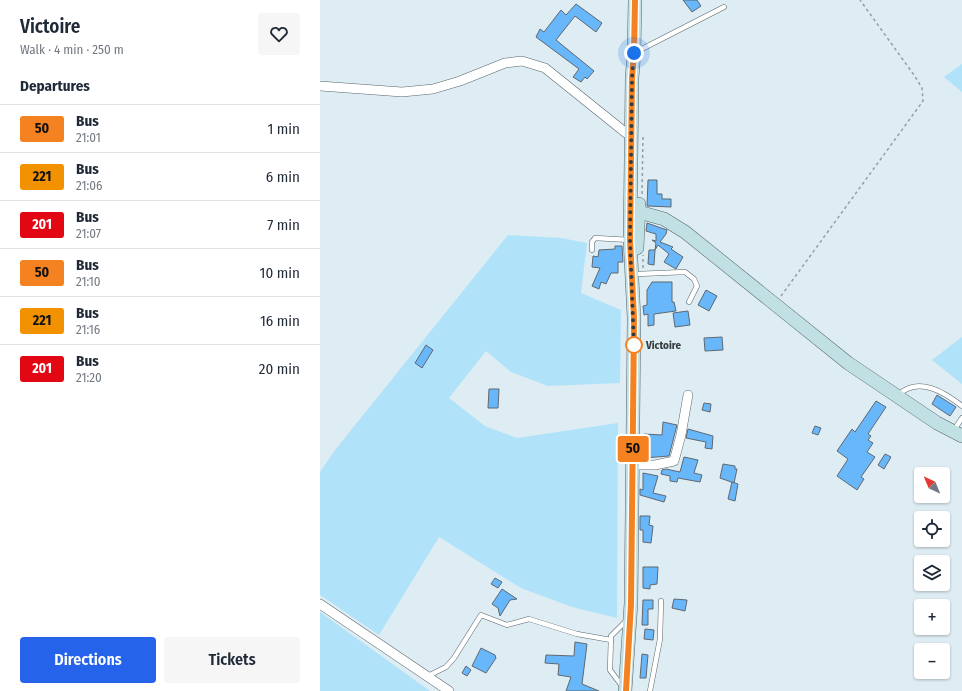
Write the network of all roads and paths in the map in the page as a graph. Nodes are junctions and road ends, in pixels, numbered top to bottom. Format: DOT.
graph roads {
  1 [pos="636,0"];
  2 [pos="860,0"];
  3 [pos="724,8"];
  4 [pos="634,53"];
  5 [pos="320,86"];
  6 [pos="635,129"];
  7 [pos="635,172"];
  8 [pos="639,212"];
  9 [pos="630,222"];
  10 [pos="633,240"];
  11 [pos="592,250"];
  12 [pos="637,274"];
  13 [pos="689,302"];
  14 [pos="773,305"];
  15 [pos="633,306"];
  16 [pos="688,395"];
  17 [pos="897,396"];
  18 [pos="962,406"];
  19 [pos="962,418"];
  20 [pos="958,434"];
  21 [pos="632,465"];
  22 [pos="662,601"];
  23 [pos="320,604"];
  24 [pos="630,616"];
  25 [pos="611,640"];
  26 [pos="427,676"];
  27 [pos="449,691"];
  28 [pos="626,691"];
  29 [pos="650,691"];
  1 -- 4 [label="main road"];
  2 -- 14 [label="path"];
  3 -- 4 [label="lane"];
  4 -- 6 [label="main road"];
  5 -- 6 [label="street"];
  6 -- 7 [label="main road"];
  7 -- 8 [label="main road"];
  7 -- 9 [label="main road"];
  8 -- 9 [label="main road"];
  8 -- 10 [label="main road"];
  8 -- 14 [label="main road"];
  9 -- 10 [label="main road"];
  10 -- 11 [label="lane"];
  10 -- 12 [label="main road"];
  10 -- 15 [label="main road"];
  12 -- 13 [label="lane"];
  12 -- 15 [label="main road"];
  14 -- 17 [label="main road"];
  15 -- 21 [label="main road"];
  16 -- 21 [label="street"];
  17 -- 18 [label="lane"];
  17 -- 20 [label="main road"];
  19 -- 20 [label="lane"];
  21 -- 24 [label="main road"];
  22 -- 29 [label="lane"];
  23 -- 26 [label="street"];
  24 -- 25 [label="lane"];
  24 -- 28 [label="main road"];
  25 -- 26 [label="lane"];
  25 -- 28 [label="lane"];
  26 -- 27 [label="street"];
}
